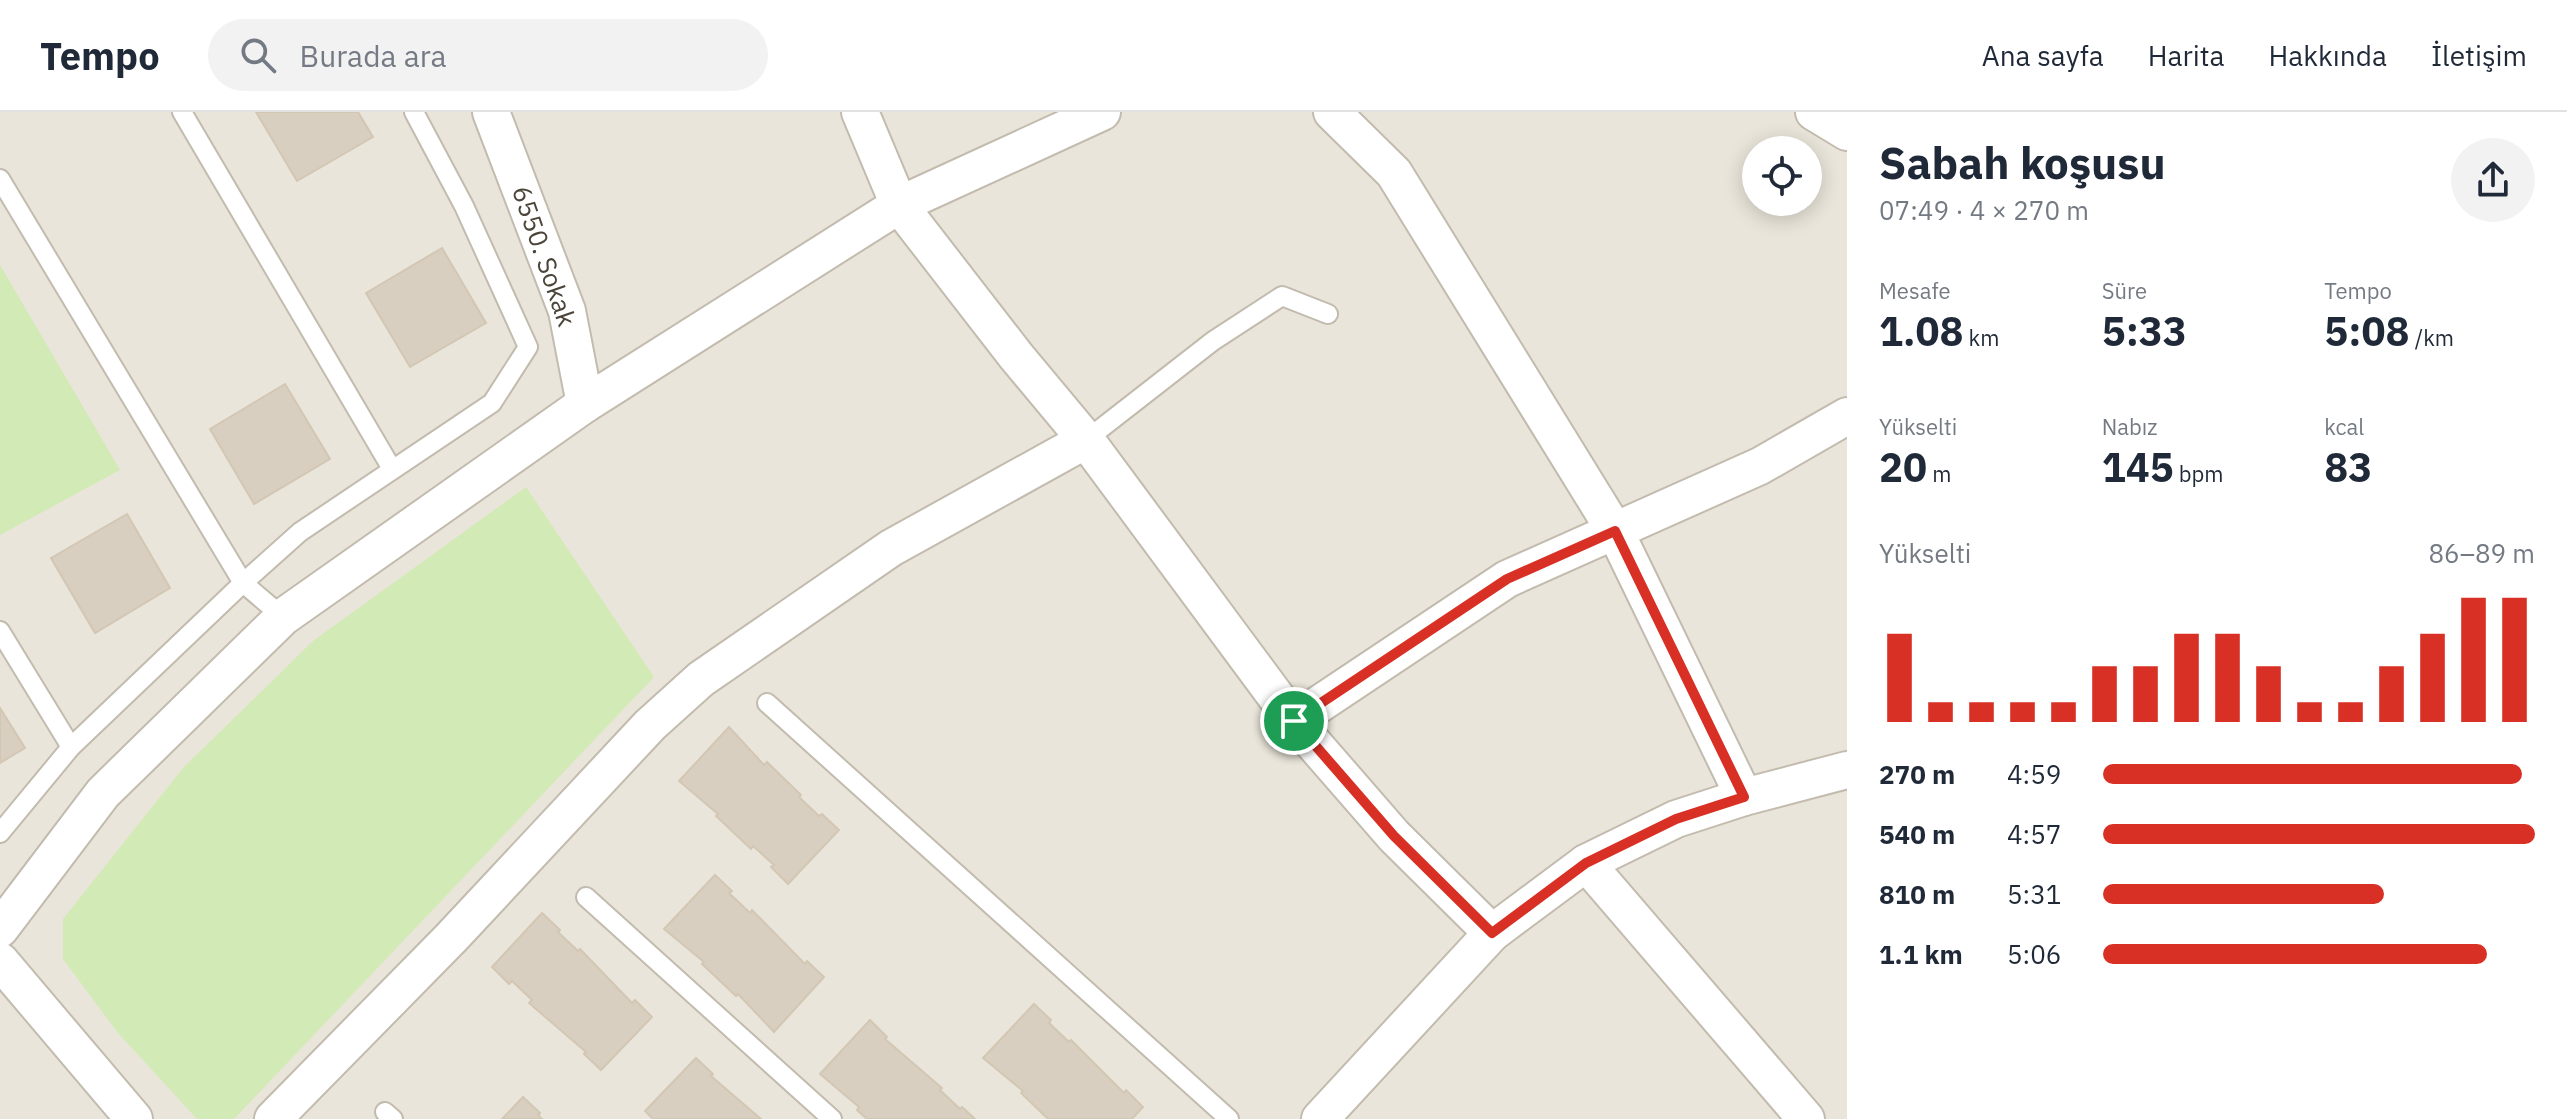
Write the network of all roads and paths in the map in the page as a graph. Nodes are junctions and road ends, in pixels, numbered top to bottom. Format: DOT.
graph roads {
  1 [pos="182,112"];
  2 [pos="414,112"];
  3 [pos="491,112"];
  4 [pos="860,112"];
  5 [pos="1102,112"];
  6 [pos="1332,112"];
  7 [pos="1814,112"];
  8 [pos="1847,132"];
  9 [pos="0,179"];
  10 [pos="899,205"];
  11 [pos="1328,314"];
  12 [pos="585,404"];
  13 [pos="1847,416"];
  14 [pos="1086,440"];
  15 [pos="392,469"];
  16 [pos="1615,531"];
  17 [pos="243,583"];
  18 [pos="283,617"];
  19 [pos="0,631"];
  20 [pos="767,703"];
  21 [pos="1294,721"];
  22 [pos="71,747"];
  23 [pos="1847,770"];
  24 [pos="1744,797"];
  25 [pos="0,833"];
  26 [pos="1586,863"];
  27 [pos="586,897"];
  28 [pos="0,929"];
  29 [pos="1492,933"];
  30 [pos="0,961"];
  31 [pos="1339,1112"];
  32 [pos="134,1119"];
  33 [pos="273,1119"];
  34 [pos="832,1119"];
  35 [pos="1229,1119"];
  36 [pos="1806,1119"];
  1 -- 15 [label="lane"];
  2 -- 15 [label="lane"];
  3 -- 12 [label="street, 6550. Sokak"];
  4 -- 10 [label="street"];
  5 -- 10 [label="street"];
  6 -- 16 [label="street"];
  7 -- 8 [label="street"];
  9 -- 17 [label="lane"];
  10 -- 12 [label="street"];
  10 -- 14 [label="street"];
  11 -- 14 [label="lane"];
  12 -- 18 [label="street"];
  13 -- 16 [label="street"];
  14 -- 21 [label="street"];
  14 -- 33 [label="street"];
  15 -- 17 [label="lane"];
  16 -- 21 [label="street"];
  16 -- 24 [label="street"];
  17 -- 18 [label="lane"];
  17 -- 22 [label="lane"];
  18 -- 28 [label="street"];
  19 -- 22 [label="lane"];
  20 -- 35 [label="lane"];
  21 -- 29 [label="street"];
  22 -- 25 [label="lane"];
  23 -- 24 [label="street"];
  24 -- 26 [label="street"];
  26 -- 29 [label="street"];
  26 -- 36 [label="street"];
  27 -- 34 [label="lane"];
  29 -- 31 [label="street"];
  30 -- 32 [label="street"];
}
